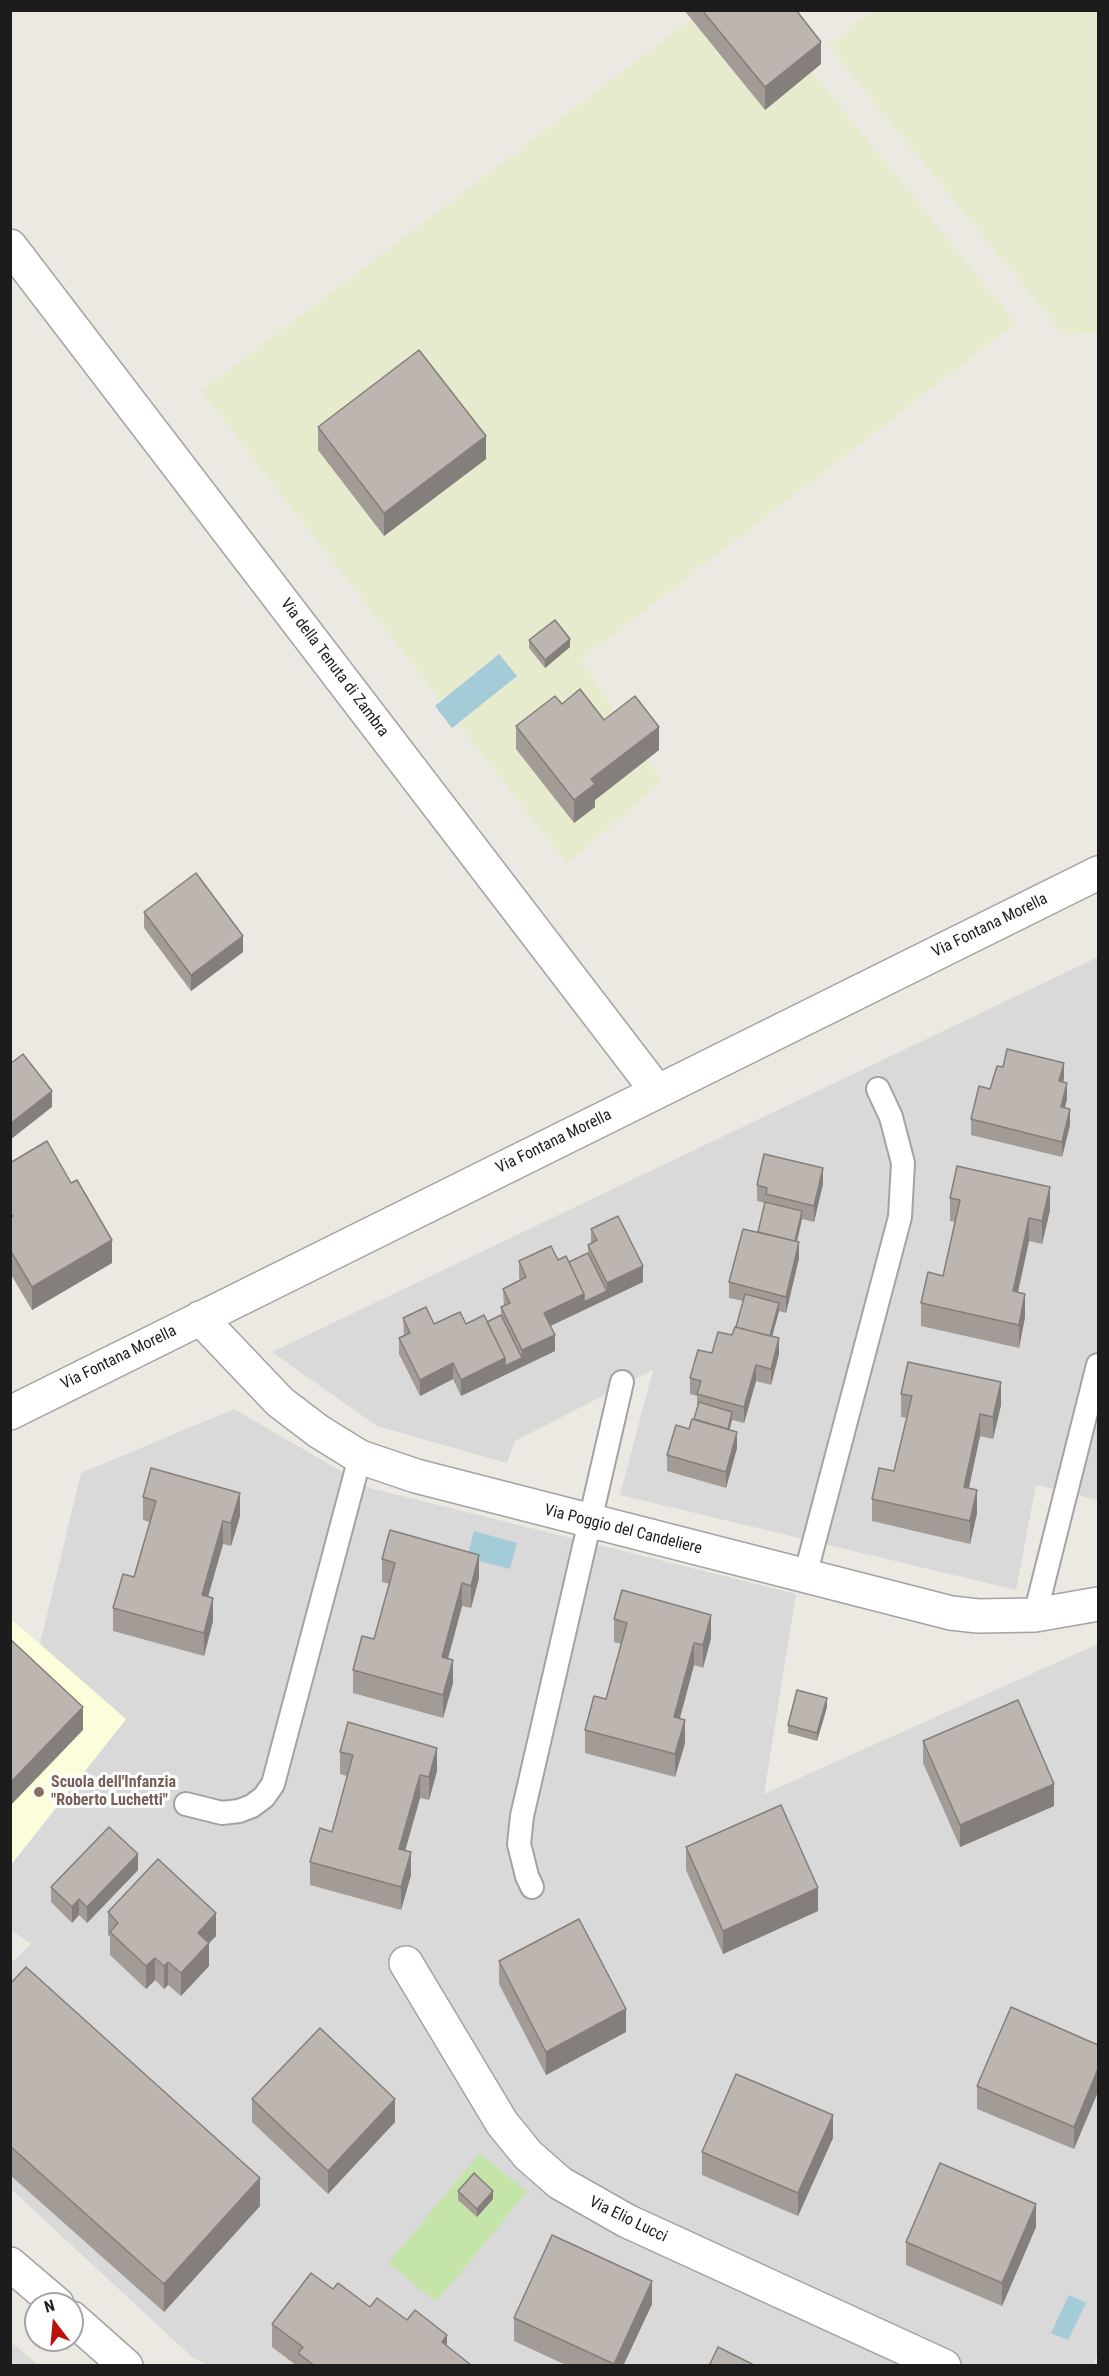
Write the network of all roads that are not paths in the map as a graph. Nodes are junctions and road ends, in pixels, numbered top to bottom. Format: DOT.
graph roads {
  1 [pos="10,246"];
  2 [pos="1098,873"];
  3 [pos="878,1089"];
  4 [pos="657,1091"];
  5 [pos="200,1318"];
  6 [pos="1098,1365"];
  7 [pos="622,1382"];
  8 [pos="10,1413"];
  9 [pos="360,1457"];
  10 [pos="590,1522"];
  11 [pos="805,1576"];
  12 [pos="1098,1604"];
  13 [pos="1035,1615"];
  14 [pos="186,1804"];
  15 [pos="532,1887"];
  16 [pos="406,1963"];
  17 [pos="10,2264"];
  18 [pos="43,2292"];
  19 [pos="84,2329"];
  20 [pos="126,2366"];
  21 [pos="944,2366"];
  1 -- 4 [label="street, Via della Tenuta di Zambra"];
  2 -- 4 [label="street, Via Fontana Morella"];
  3 -- 11 [label="lane"];
  4 -- 5 [label="street, Via Fontana Morella"];
  5 -- 8 [label="street, Via Fontana Morella"];
  5 -- 9 [label="street, Via Poggio del Candeliere"];
  6 -- 13 [label="lane"];
  7 -- 10 [label="lane"];
  9 -- 10 [label="street, Via Poggio del Candeliere"];
  9 -- 14 [label="lane"];
  10 -- 11 [label="street, Via Poggio del Candeliere"];
  10 -- 15 [label="lane"];
  11 -- 13 [label="street, Via Poggio del Candeliere"];
  12 -- 13 [label="street, Via Poggio del Candeliere"];
  16 -- 21 [label="street, Via Elio Lucci"];
  17 -- 18 [label="street"];
  19 -- 20 [label="street"];
}
